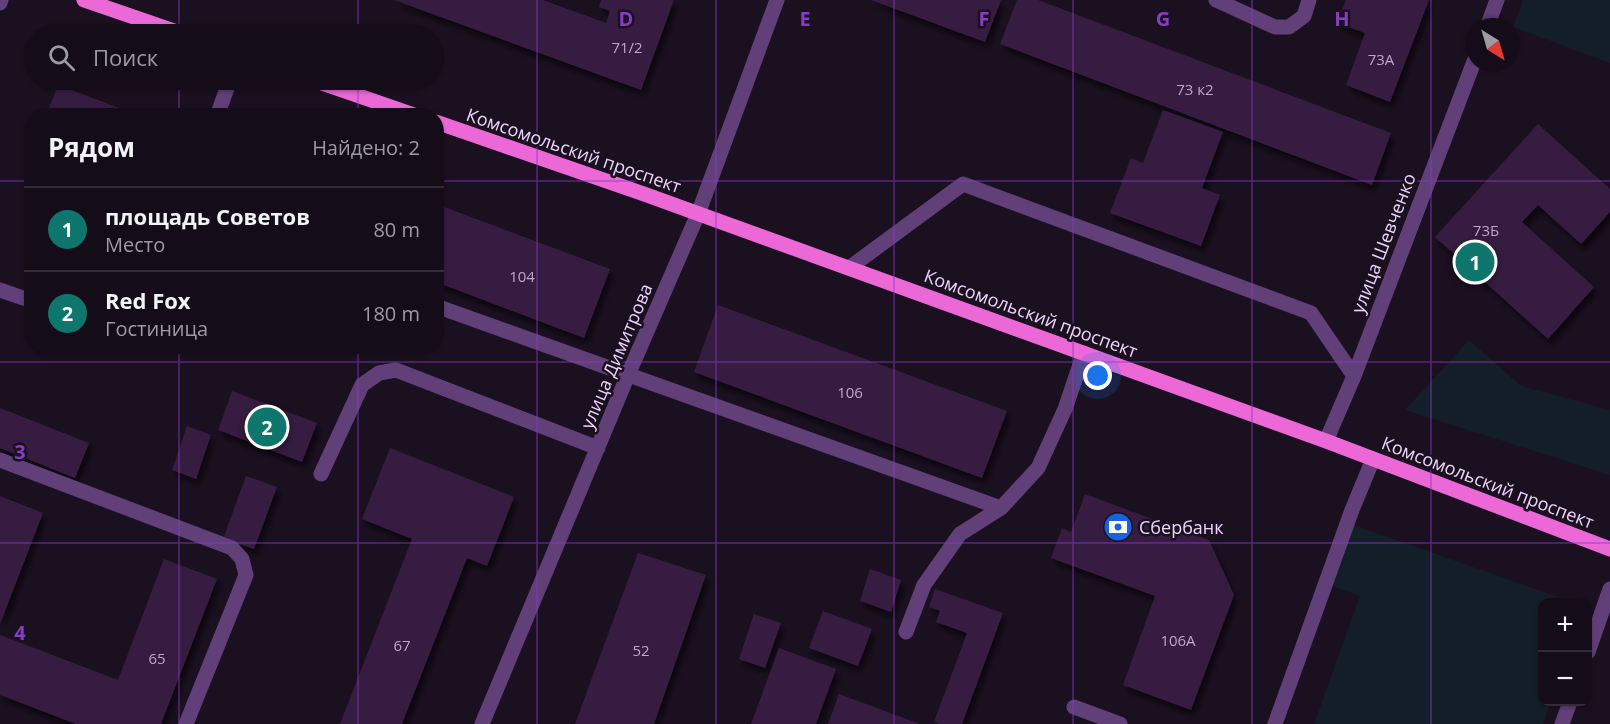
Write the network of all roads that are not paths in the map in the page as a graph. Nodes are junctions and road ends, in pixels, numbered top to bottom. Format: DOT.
graph roads {
  1 [pos="84,0"];
  2 [pos="777,0"];
  3 [pos="1216,0"];
  4 [pos="1310,0"];
  5 [pos="1497,0"];
  6 [pos="1490,18"];
  7 [pos="154,24"];
  8 [pos="1470,72"];
  9 [pos="226,90"];
  10 [pos="342,90"];
  11 [pos="220,108"];
  12 [pos="394,108"];
  13 [pos="444,125"];
  14 [pos="698,214"];
  15 [pos="849,268"];
  16 [pos="0,290"];
  17 [pos="24,299"];
  18 [pos="444,309"];
  19 [pos="1084,353"];
  20 [pos="628,375"];
  21 [pos="1354,376"];
  22 [pos="1326,441"];
  23 [pos="598,448"];
  24 [pos="1372,459"];
  25 [pos="0,460"];
  26 [pos="321,474"];
  27 [pos="1001,508"];
  28 [pos="1610,549"];
  29 [pos="1610,589"];
  30 [pos="906,632"];
  31 [pos="1592,638"];
  32 [pos="1569,706"];
  33 [pos="1074,707"];
  34 [pos="186,724"];
  35 [pos="482,724"];
  36 [pos="1120,724"];
  37 [pos="1275,724"];
  38 [pos="1562,724"];
  1 -- 7 [label="main road"];
  2 -- 14 [label="street, улица Димитрова"];
  3 -- 4 [label="street"];
  5 -- 6 [label="street"];
  8 -- 21 [label="street, улица Шевченко"];
  9 -- 11 [label="street"];
  10 -- 12 [label="main road"];
  13 -- 14 [label="main road, Комсомольский проспект"];
  14 -- 15 [label="main road, Комсомольский проспект"];
  14 -- 20 [label="street, улица Димитрова"];
  15 -- 19 [label="main road, Комсомольский проспект"];
  15 -- 21 [label="street"];
  16 -- 17 [label="street"];
  18 -- 20 [label="street"];
  19 -- 22 [label="main road, Комсомольский проспект"];
  19 -- 27 [label="street"];
  20 -- 23 [label="street, улица Димитрова"];
  20 -- 27 [label="street"];
  21 -- 22 [label="street, улица Шевченко"];
  22 -- 24 [label="main road, Комсомольский проспект"];
  23 -- 26 [label="street"];
  23 -- 35 [label="street, улица Димитрова"];
  24 -- 28 [label="main road, Комсомольский проспект"];
  24 -- 37 [label="street"];
  25 -- 34 [label="street"];
  27 -- 30 [label="street"];
  29 -- 31 [label="street"];
  32 -- 38 [label="street"];
  33 -- 36 [label="street"];
}
